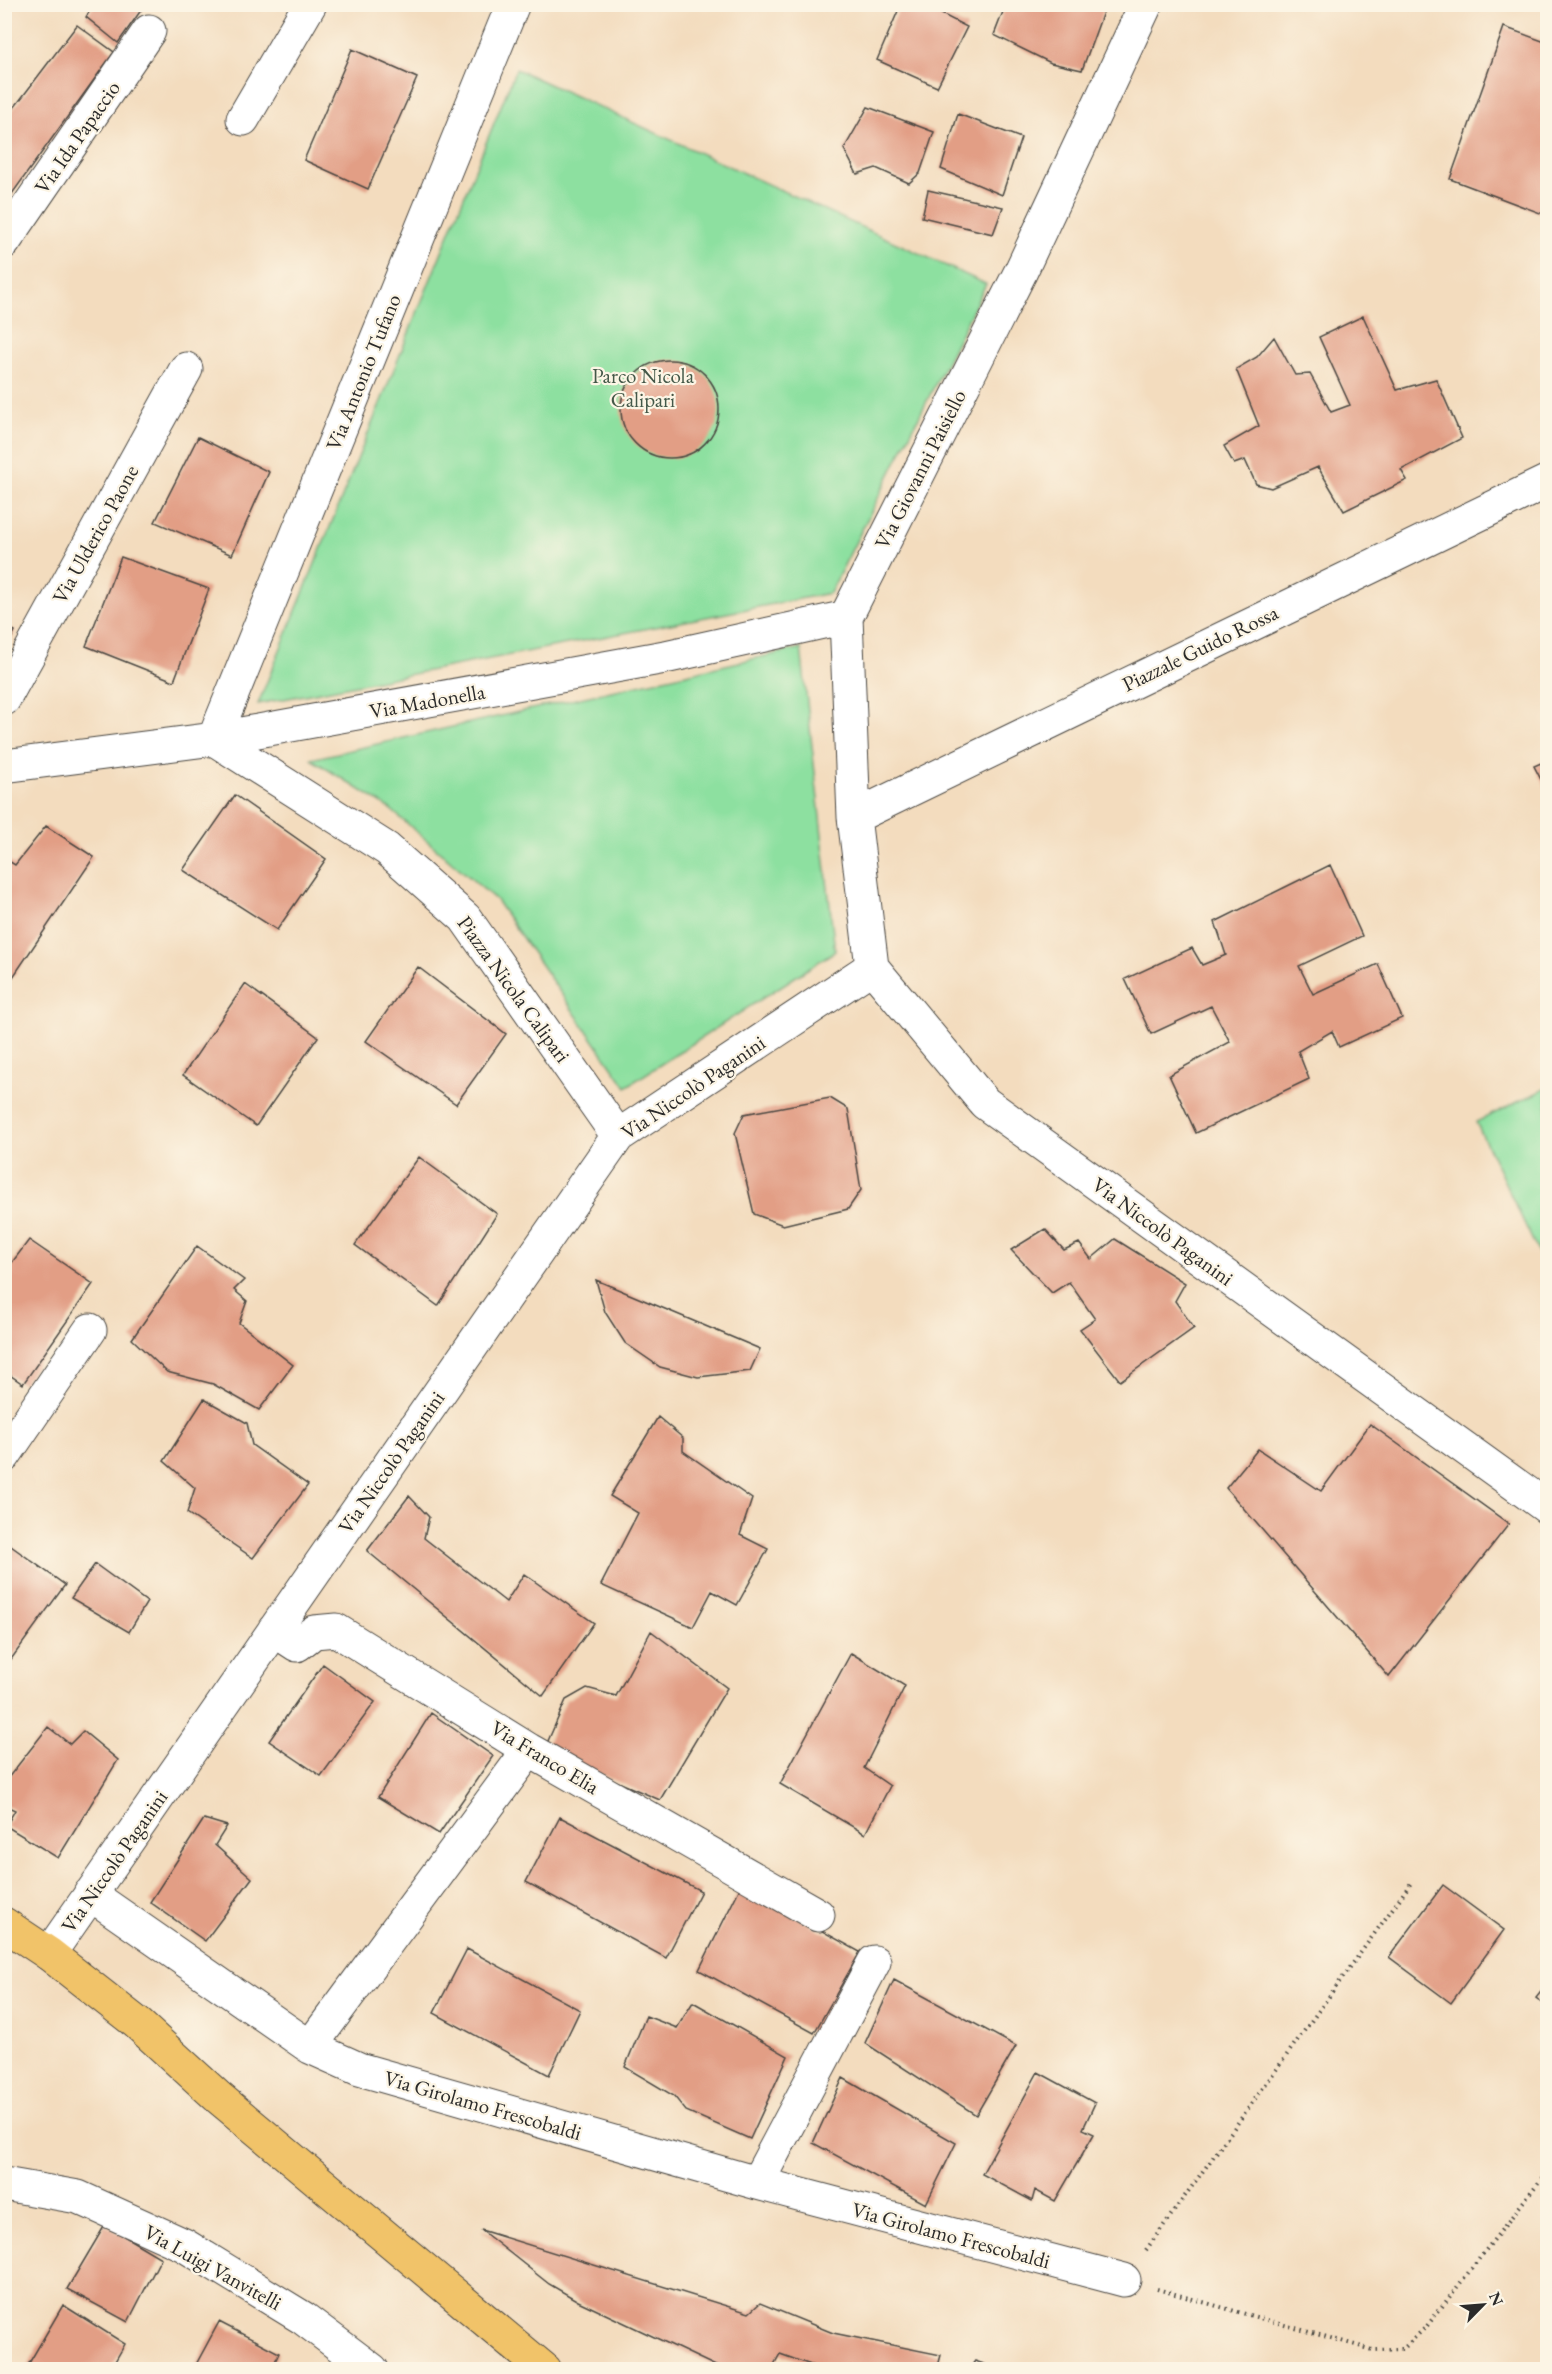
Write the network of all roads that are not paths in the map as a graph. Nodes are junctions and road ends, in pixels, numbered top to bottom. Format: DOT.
graph roads {
  1 [pos="310,4"];
  2 [pos="513,4"];
  3 [pos="1146,4"];
  4 [pos="149,32"];
  5 [pos="243,119"];
  6 [pos="4,242"];
  7 [pos="186,369"];
  8 [pos="1548,481"];
  9 [pos="846,617"];
  10 [pos="4,699"];
  11 [pos="214,739"];
  12 [pos="4,766"];
  13 [pos="854,817"];
  14 [pos="872,967"];
  15 [pos="618,1136"];
  16 [pos="90,1330"];
  17 [pos="4,1456"];
  18 [pos="1548,1508"];
  19 [pos="274,1630"];
  20 [pos="529,1750"];
  21 [pos="90,1894"];
  22 [pos="818,1915"];
  23 [pos="4,1924"];
  24 [pos="49,1954"];
  25 [pos="874,1962"];
  26 [pos="310,2047"];
  27 [pos="4,2184"];
  28 [pos="757,2184"];
  29 [pos="1124,2280"];
  30 [pos="372,2370"];
  31 [pos="546,2370"];
  1 -- 5 [label="street"];
  2 -- 11 [label="street, Via Antonio Tufano"];
  3 -- 9 [label="street, Via Giovanni Paisiello"];
  4 -- 6 [label="street, Via Ida Papaccio"];
  7 -- 10 [label="street, Via Ulderico Paone"];
  8 -- 13 [label="street, Piazzale Guido Rossa"];
  9 -- 11 [label="street, Via Madonella"];
  9 -- 13 [label="street, Via Giovanni Paisiello"];
  11 -- 12 [label="street, Via Madonella"];
  11 -- 15 [label="street, Piazza Nicola Calipari"];
  13 -- 14 [label="street, Via Giovanni Paisiello"];
  14 -- 15 [label="street, Via Niccolò Paganini"];
  14 -- 18 [label="street, Via Niccolò Paganini"];
  15 -- 19 [label="street, Via Niccolò Paganini"];
  16 -- 17 [label="street"];
  19 -- 20 [label="street, Via Franco Elia"];
  19 -- 21 [label="street, Via Niccolò Paganini"];
  20 -- 22 [label="street, Via Franco Elia"];
  20 -- 26 [label="street"];
  21 -- 24 [label="street, Via Niccolò Paganini"];
  21 -- 26 [label="street, Via Girolamo Frescobaldi"];
  23 -- 24 [label="main road"];
  24 -- 31 [label="main road"];
  25 -- 28 [label="street"];
  26 -- 28 [label="street, Via Girolamo Frescobaldi"];
  27 -- 30 [label="street, Via Luigi Vanvitelli"];
  28 -- 29 [label="street, Via Girolamo Frescobaldi"];
}
